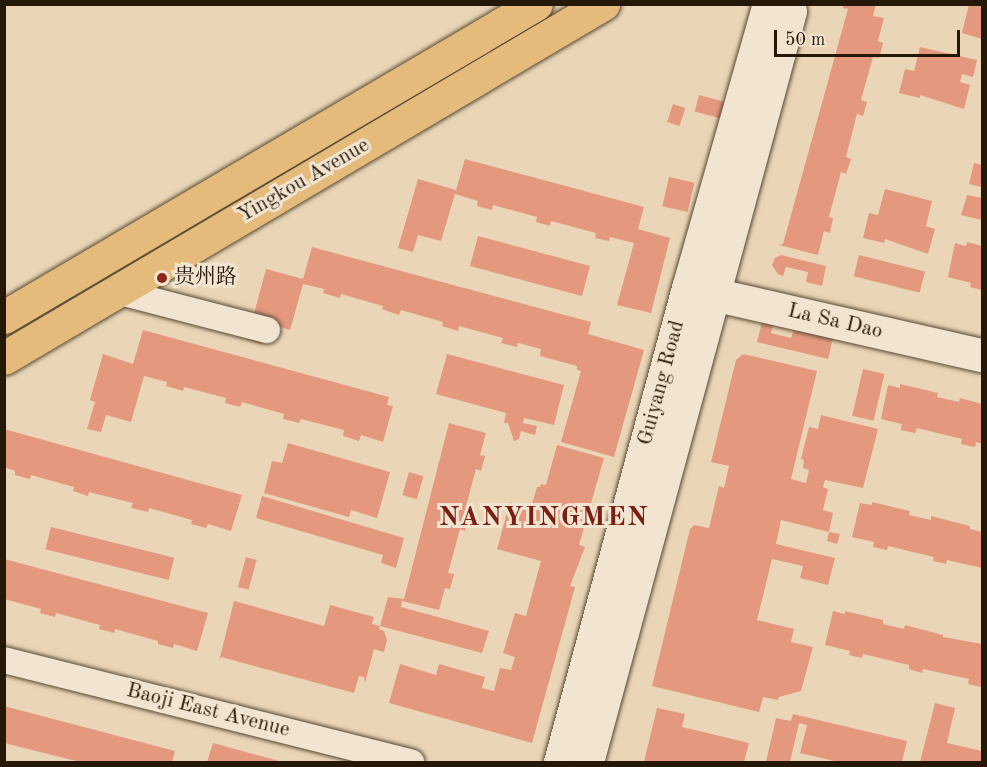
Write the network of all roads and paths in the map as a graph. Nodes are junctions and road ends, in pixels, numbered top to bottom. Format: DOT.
graph roads {
  1 [pos="536,4"];
  2 [pos="603,4"];
  3 [pos="769,4"];
  4 [pos="792,4"];
  5 [pos="58,286"];
  6 [pos="116,291"];
  7 [pos="701,291"];
  8 [pos="4,317"];
  9 [pos="267,330"];
  10 [pos="982,355"];
  11 [pos="4,358"];
  12 [pos="4,660"];
  13 [pos="411,762"];
  14 [pos="560,762"];
  15 [pos="587,762"];
  1 -- 5 [label="main road, Yingkou Avenue"];
  2 -- 6 [label="main road, Yingkou Avenue"];
  3 -- 7 [label="street, Guiyang Road"];
  4 -- 7 [label="street, Guiyang Road"];
  5 -- 6 [label="street"];
  5 -- 8 [label="main road, Yingkou Avenue"];
  6 -- 9 [label="street"];
  6 -- 11 [label="main road, Yingkou Avenue"];
  7 -- 10 [label="street, La Sa Dao"];
  7 -- 14 [label="street, Guiyang Road"];
  7 -- 15 [label="street, Guiyang Road"];
  12 -- 13 [label="street, Baoji East Avenue"];
}
